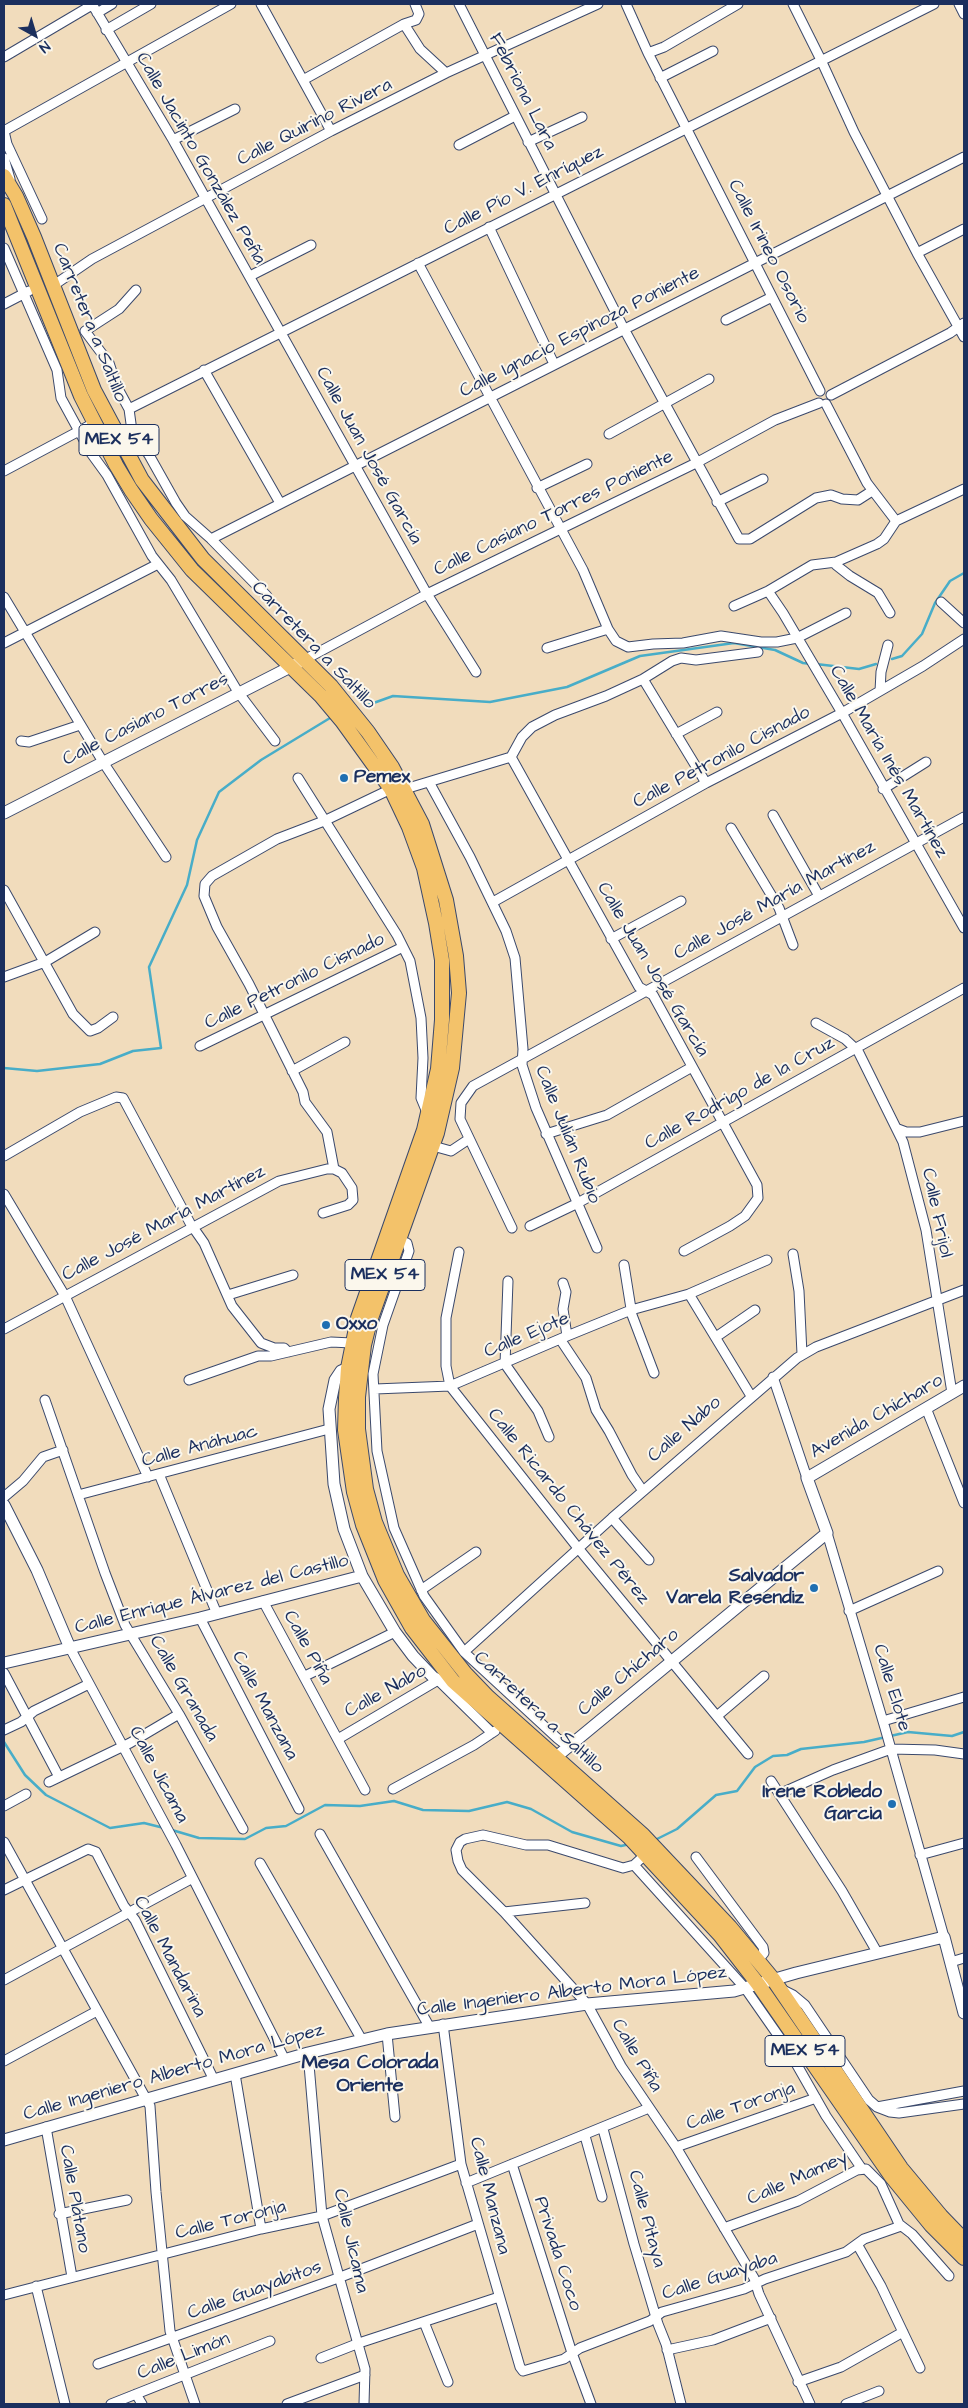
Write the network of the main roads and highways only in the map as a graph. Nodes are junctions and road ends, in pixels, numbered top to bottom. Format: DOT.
graph roads {
  1 [pos="4,176"];
  2 [pos="4,205"];
  3 [pos="552,1761"];
  4 [pos="647,1847"];
  5 [pos="964,2240"];
  6 [pos="964,2258"];
  1 -- 3 [label="main road, Carretera a Saltillo / MEX 54"];
  2 -- 3 [label="main road, Carretera a Saltillo / MEX 54"];
  3 -- 4 [label="main road, Carretera a Saltillo / MEX 54"];
  3 -- 4 [label="main road, Carretera a Saltillo / MEX 54"];
  4 -- 5 [label="main road, Carretera a Saltillo / MEX 54"];
  4 -- 6 [label="main road, Carretera a Saltillo / MEX 54"];
}
